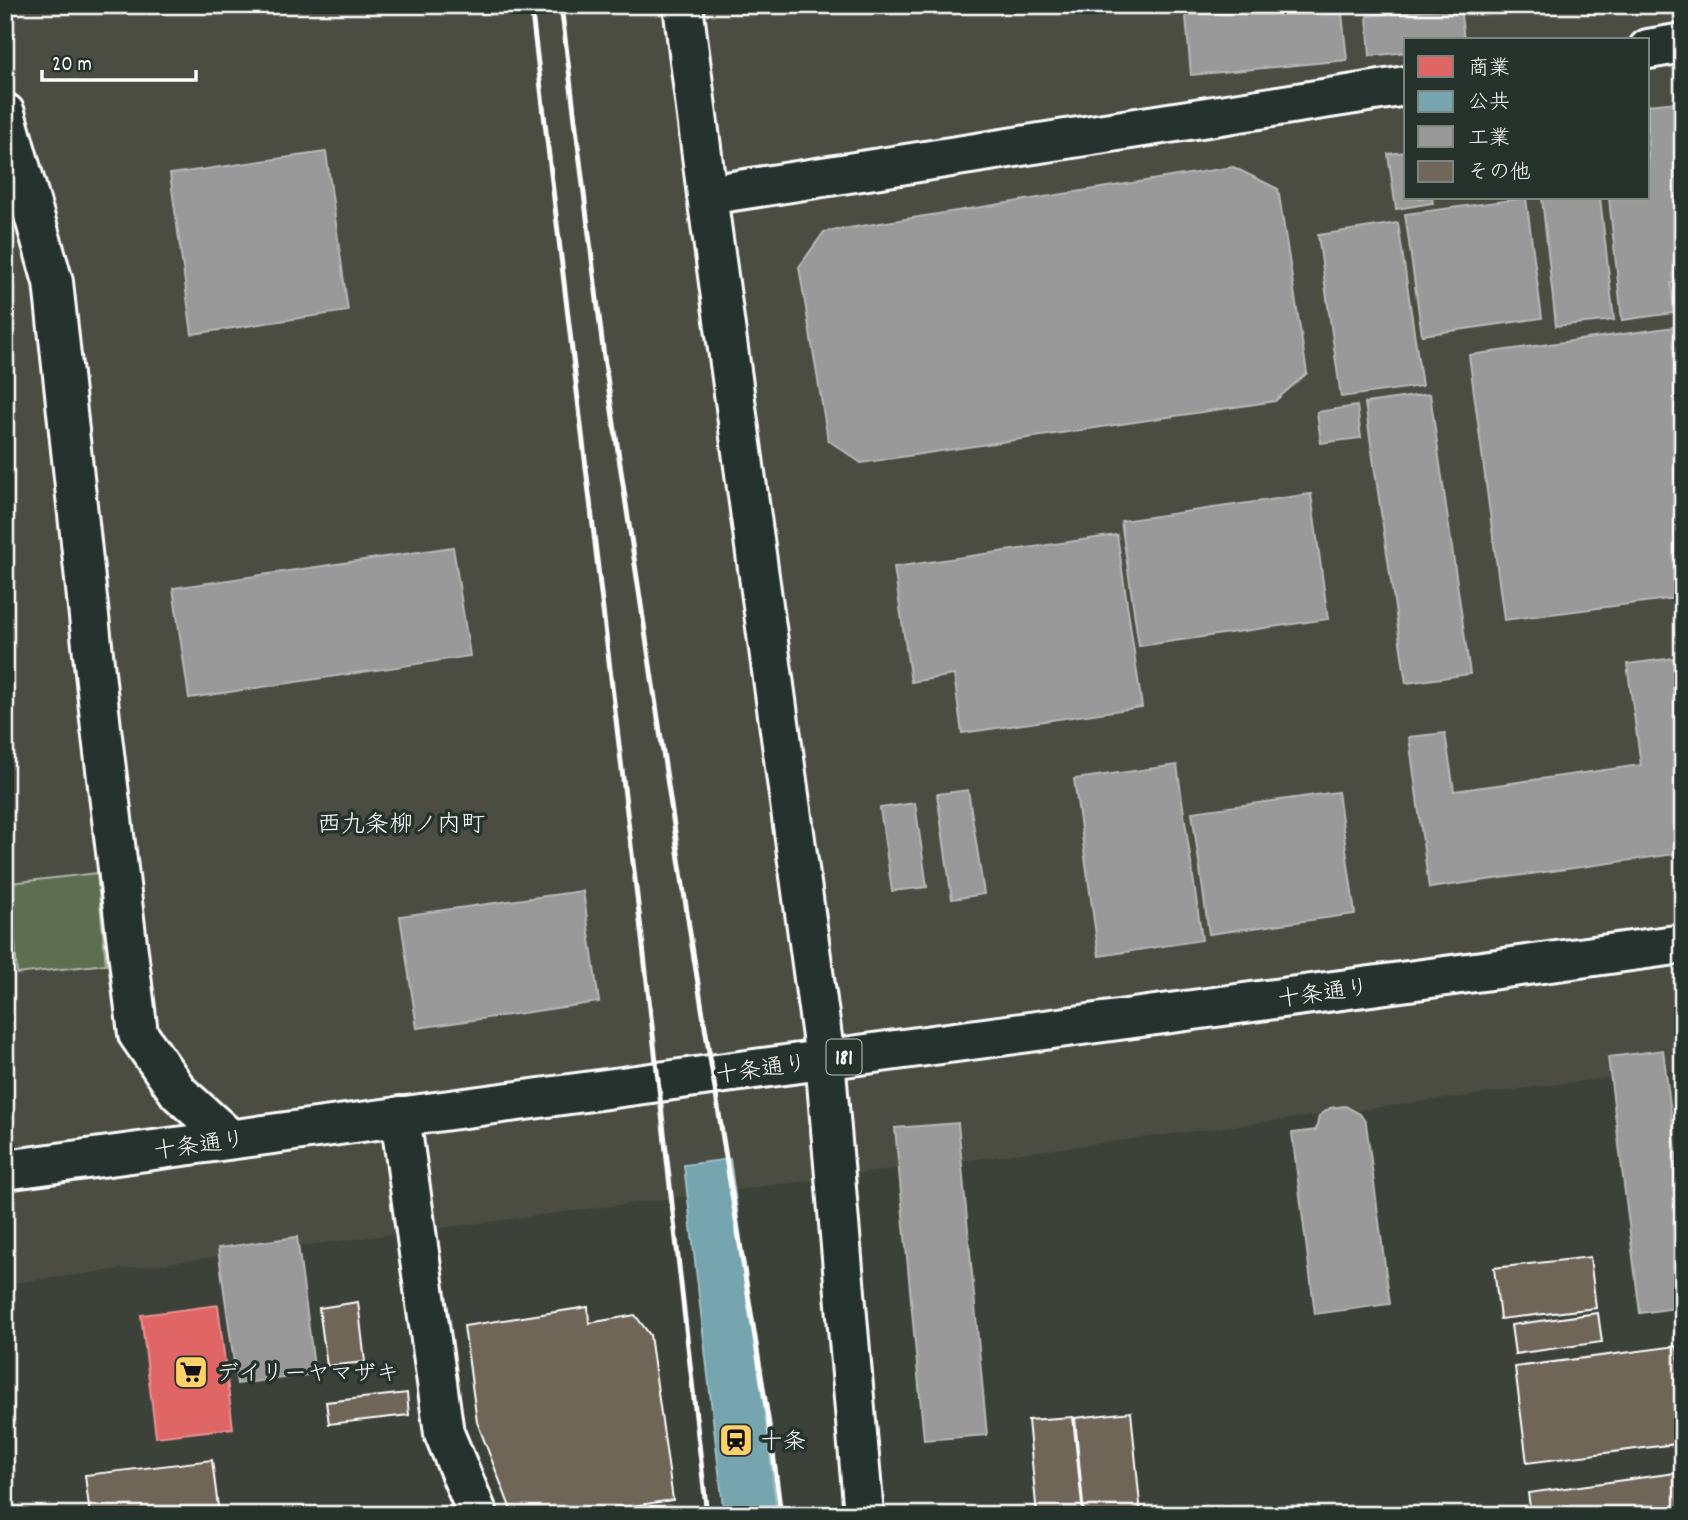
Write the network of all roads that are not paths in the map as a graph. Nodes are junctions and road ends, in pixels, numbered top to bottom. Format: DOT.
graph roads {
  1 [pos="683,5"];
  2 [pos="1683,43"];
  3 [pos="1650,49"];
  4 [pos="1404,86"];
  5 [pos="5,113"];
  6 [pos="706,195"];
  7 [pos="1683,944"];
  8 [pos="825,1059"];
  9 [pos="400,1116"];
  10 [pos="230,1139"];
  11 [pos="5,1170"];
  12 [pos="478,1515"];
  13 [pos="864,1515"];
  1 -- 6 [label="street"];
  2 -- 3 [label="street"];
  4 -- 6 [label="street"];
  5 -- 10 [label="street"];
  6 -- 8 [label="street"];
  7 -- 8 [label="street, 十条通り / 181"];
  8 -- 9 [label="street, 十条通り / 181"];
  8 -- 13 [label="street"];
  9 -- 10 [label="street, 十条通り / 181"];
  9 -- 12 [label="street"];
  10 -- 11 [label="street, 十条通り / 181"];
}
